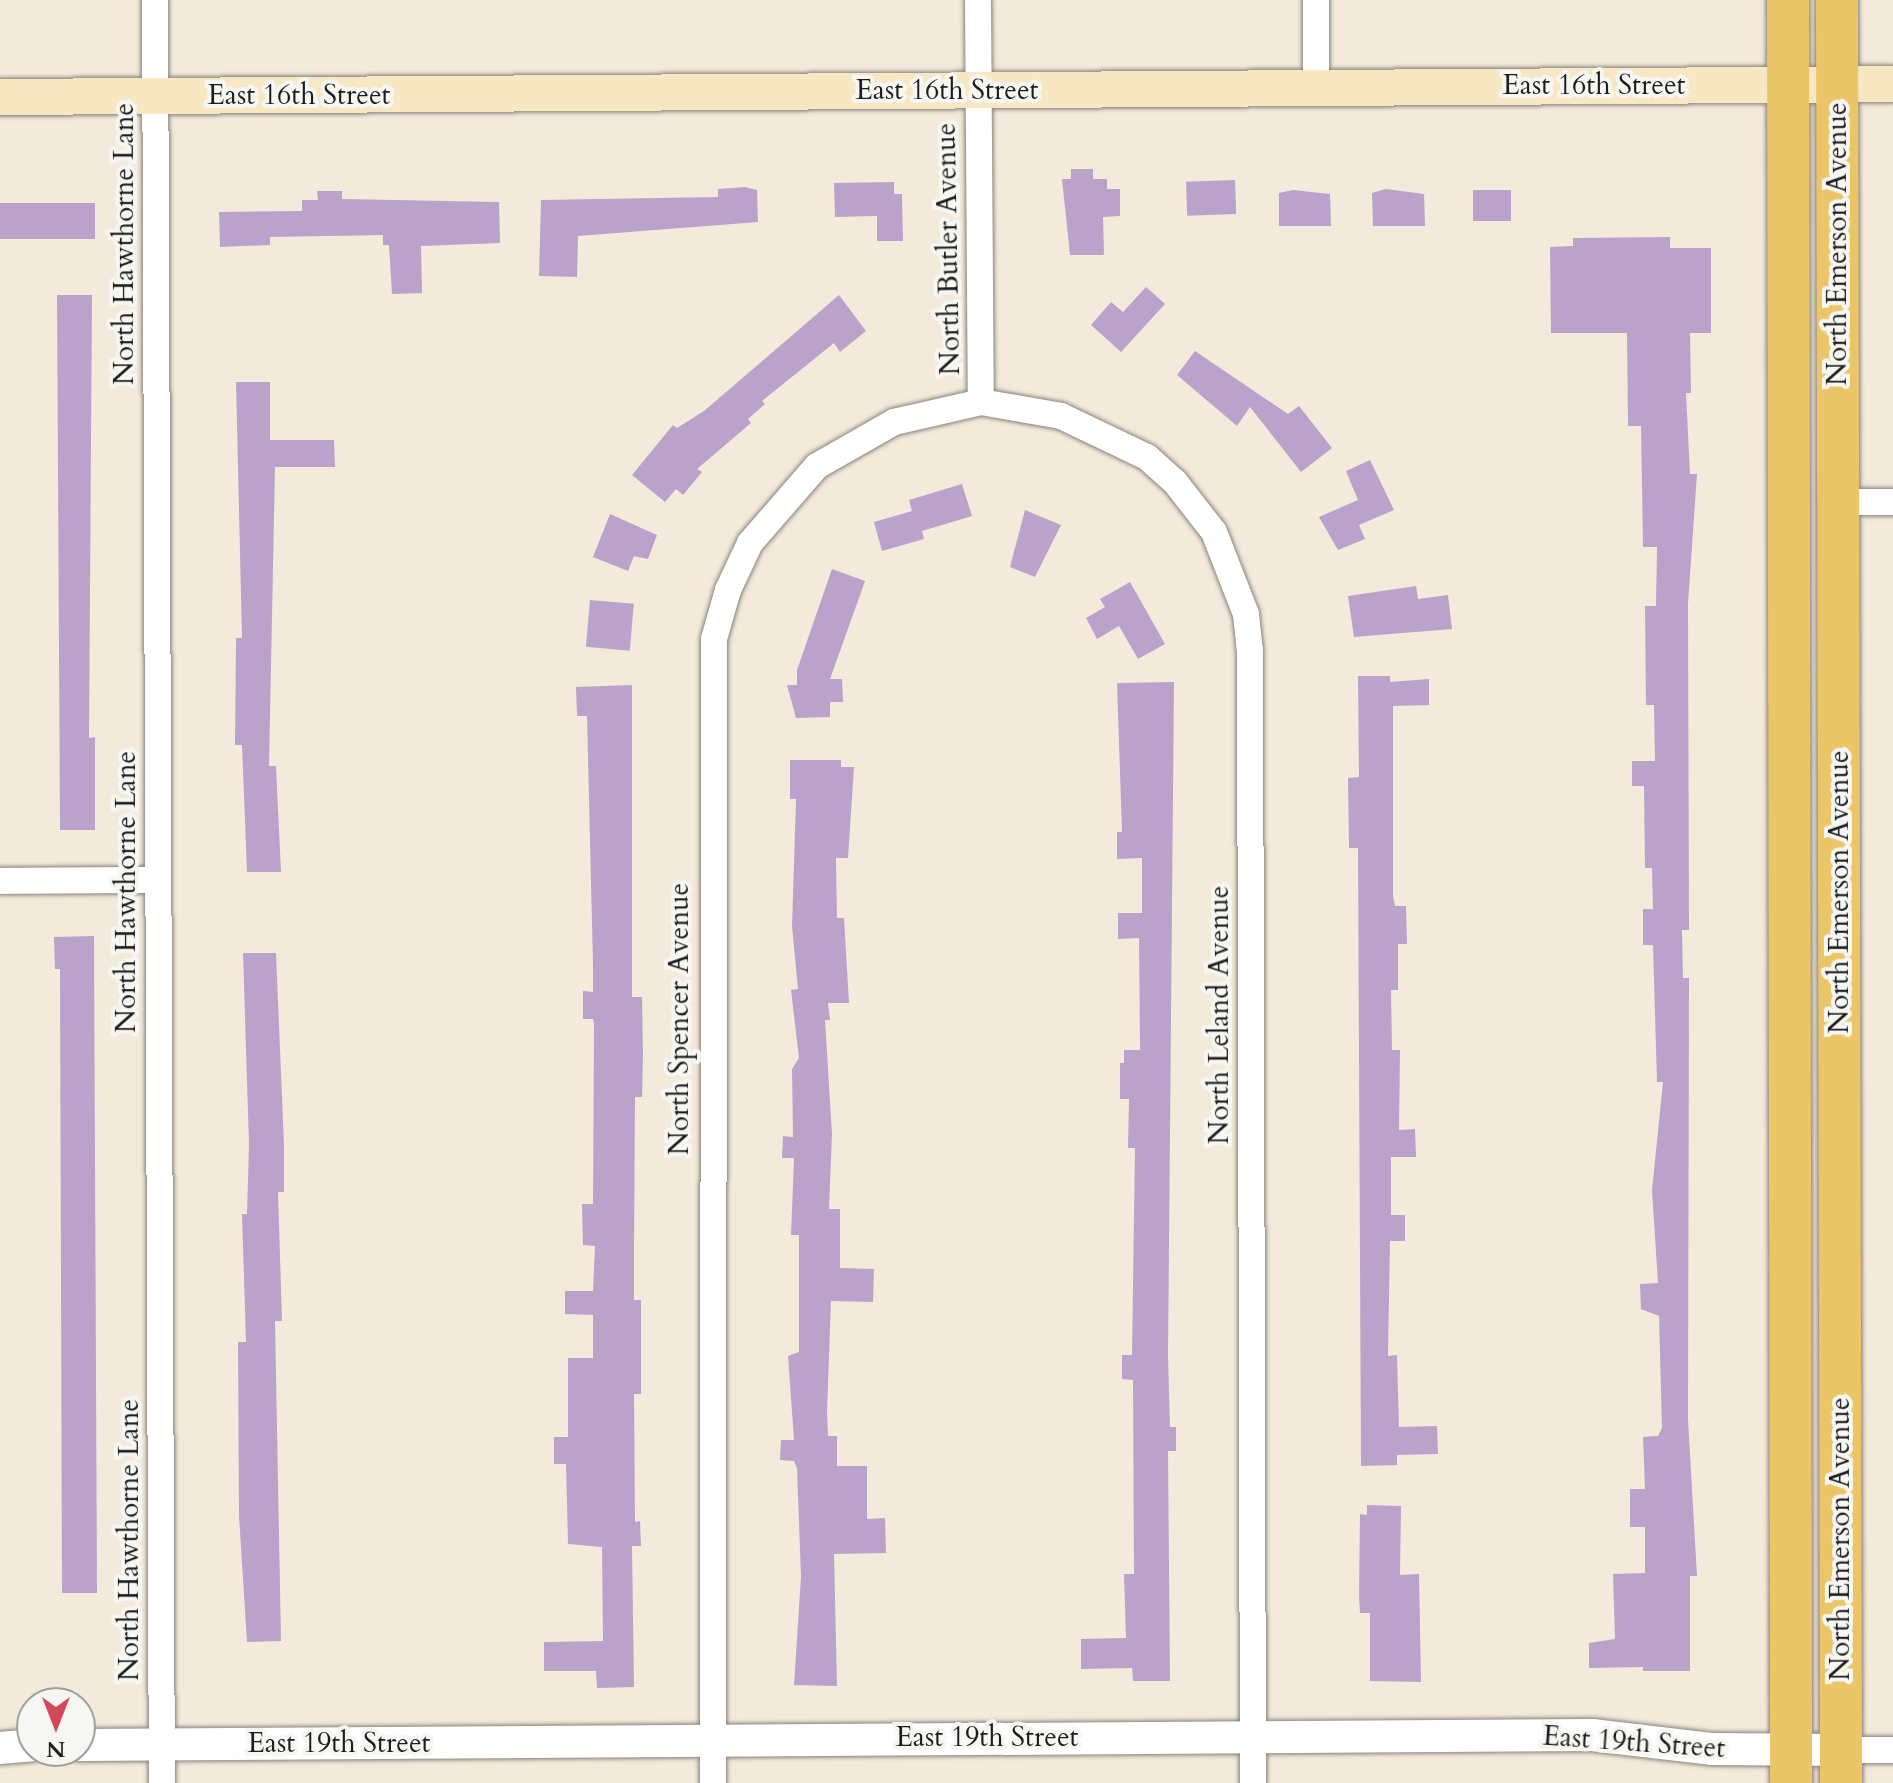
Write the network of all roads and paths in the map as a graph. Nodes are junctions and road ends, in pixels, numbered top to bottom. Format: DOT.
graph roads {
  1 [pos="155,0"];
  2 [pos="978,0"];
  3 [pos="1316,0"];
  4 [pos="1788,0"];
  5 [pos="1837,0"];
  6 [pos="1788,84"];
  7 [pos="1837,84"];
  8 [pos="1893,84"];
  9 [pos="1316,87"];
  10 [pos="979,90"];
  11 [pos="155,96"];
  12 [pos="0,97"];
  13 [pos="981,402"];
  14 [pos="1837,502"];
  15 [pos="1893,502"];
  16 [pos="158,880"];
  17 [pos="0,881"];
  18 [pos="1253,1735"];
  19 [pos="713,1739"];
  20 [pos="161,1744"];
  21 [pos="96,1745"];
  22 [pos="1893,1750"];
  23 [pos="1791,1767"];
  24 [pos="1841,1767"];
  25 [pos="162,1783"];
  26 [pos="713,1783"];
  27 [pos="1253,1783"];
  1 -- 11 [label="street, North Hawthorne Lane"];
  2 -- 10 [label="street, North Butler Avenue"];
  3 -- 9 [label="street"];
  4 -- 6 [label="main road, North Emerson Avenue"];
  5 -- 7 [label="main road, North Emerson Avenue"];
  6 -- 7 [label="main road, East 16th Street"];
  6 -- 9 [label="main road, East 16th Street"];
  6 -- 23 [label="main road, North Emerson Avenue"];
  7 -- 8 [label="main road, East 16th Street"];
  7 -- 14 [label="main road, North Emerson Avenue"];
  9 -- 10 [label="main road, East 16th Street"];
  10 -- 11 [label="main road, East 16th Street"];
  10 -- 13 [label="street, North Butler Avenue"];
  11 -- 12 [label="main road, East 16th Street"];
  11 -- 16 [label="street, North Hawthorne Lane"];
  13 -- 18 [label="street, North Leland Avenue"];
  13 -- 19 [label="street, North Spencer Avenue"];
  14 -- 15 [label="street"];
  14 -- 24 [label="main road, North Emerson Avenue"];
  16 -- 17 [label="street"];
  16 -- 20 [label="street, North Hawthorne Lane"];
  18 -- 19 [label="street, East 19th Street"];
  18 -- 23 [label="street, East 19th Street"];
  18 -- 27 [label="street, North Leland Avenue"];
  19 -- 20 [label="street, East 19th Street"];
  19 -- 26 [label="street, North Spencer Avenue"];
  20 -- 21 [label="street, East 19th Street"];
  20 -- 25 [label="street, North Hawthorne Lane"];
  22 -- 24 [label="street, East 19th Street"];
  23 -- 24 [label="street, East 19th Street"];
}
